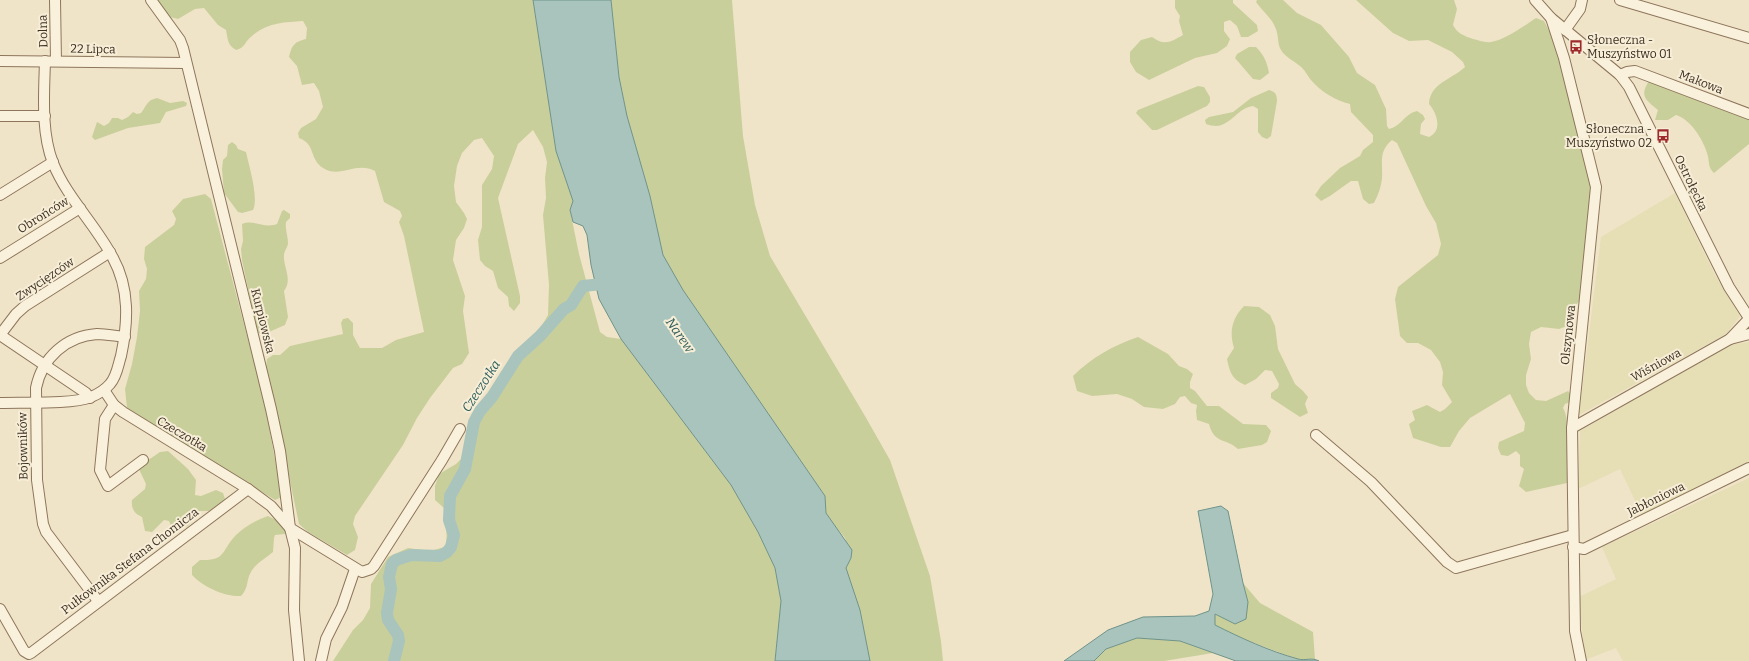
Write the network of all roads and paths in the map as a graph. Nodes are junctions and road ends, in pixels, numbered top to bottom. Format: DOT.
graph roads {
  1 [pos="55,0"];
  2 [pos="151,0"];
  3 [pos="1535,0"];
  4 [pos="1582,0"];
  5 [pos="1620,0"];
  6 [pos="1551,18"];
  7 [pos="1565,30"];
  8 [pos="1749,38"];
  9 [pos="0,61"];
  10 [pos="45,61"];
  11 [pos="56,61"];
  12 [pos="186,63"];
  13 [pos="1620,75"];
  14 [pos="1749,114"];
  15 [pos="0,116"];
  16 [pos="45,116"];
  17 [pos="53,162"];
  18 [pos="0,195"];
  19 [pos="80,208"];
  20 [pos="110,252"];
  21 [pos="0,258"];
  22 [pos="1749,318"];
  23 [pos="1749,334"];
  24 [pos="0,335"];
  25 [pos="124,337"];
  26 [pos="1730,338"];
  27 [pos="44,365"];
  28 [pos="104,390"];
  29 [pos="90,398"];
  30 [pos="35,402"];
  31 [pos="0,403"];
  32 [pos="114,405"];
  33 [pos="1572,428"];
  34 [pos="460,429"];
  35 [pos="1316,435"];
  36 [pos="143,460"];
  37 [pos="1749,468"];
  38 [pos="248,489"];
  39 [pos="290,528"];
  40 [pos="1574,535"];
  41 [pos="1573,547"];
  42 [pos="355,569"];
  43 [pos="98,601"];
  44 [pos="0,609"];
  45 [pos="299,661"];
  46 [pos="321,661"];
  47 [pos="1581,661"];
  1 -- 11 [label="street, Dolna"];
  2 -- 12 [label="street, Kurpiowska"];
  3 -- 6 [label="street, Ostrołęcka"];
  4 -- 7 [label="street"];
  5 -- 8 [label="street"];
  6 -- 7 [label="street, Ostrołęcka"];
  6 -- 33 [label="street, Olszynowa"];
  7 -- 13 [label="street, Ostrołęcka"];
  9 -- 10 [label="street, 22 Lipca"];
  10 -- 11 [label="street, 22 Lipca"];
  10 -- 16 [label="street"];
  11 -- 12 [label="street, 22 Lipca"];
  12 -- 39 [label="street, Kurpiowska"];
  13 -- 14 [label="street, Makowa"];
  13 -- 22 [label="street, Ostrołęcka"];
  15 -- 16 [label="street"];
  16 -- 17 [label="street"];
  17 -- 18 [label="street"];
  17 -- 19 [label="street"];
  19 -- 20 [label="street"];
  19 -- 21 [label="street, Obrońców"];
  20 -- 24 [label="street, Zwycięzców"];
  20 -- 25 [label="street"];
  22 -- 26 [label="street, Wiśniowa"];
  23 -- 26 [label="street"];
  24 -- 27 [label="street"];
  25 -- 27 [label="street, Bojowników"];
  25 -- 28 [label="street"];
  26 -- 33 [label="street, Wiśniowa"];
  27 -- 29 [label="street"];
  27 -- 30 [label="street, Bojowników"];
  28 -- 29 [label="street"];
  28 -- 32 [label="street, Czeczotka"];
  29 -- 30 [label="street"];
  30 -- 31 [label="street"];
  30 -- 43 [label="street, Bojowników"];
  32 -- 36 [label="street"];
  32 -- 38 [label="street, Czeczotka"];
  33 -- 40 [label="street, Olszynowa"];
  34 -- 42 [label="street"];
  35 -- 40 [label="street"];
  37 -- 41 [label="street, Jabłoniowa"];
  38 -- 39 [label="street, Czeczotka"];
  38 -- 43 [label="street, Pułkownika Stefana Chomicza"];
  39 -- 42 [label="street, Czeczotka"];
  39 -- 45 [label="street, Kurpiowska"];
  40 -- 41 [label="street, Olszynowa"];
  41 -- 47 [label="street, Olszynowa"];
  42 -- 46 [label="street"];
  43 -- 44 [label="street, Pułkownika Stefana Chomicza"];
}
